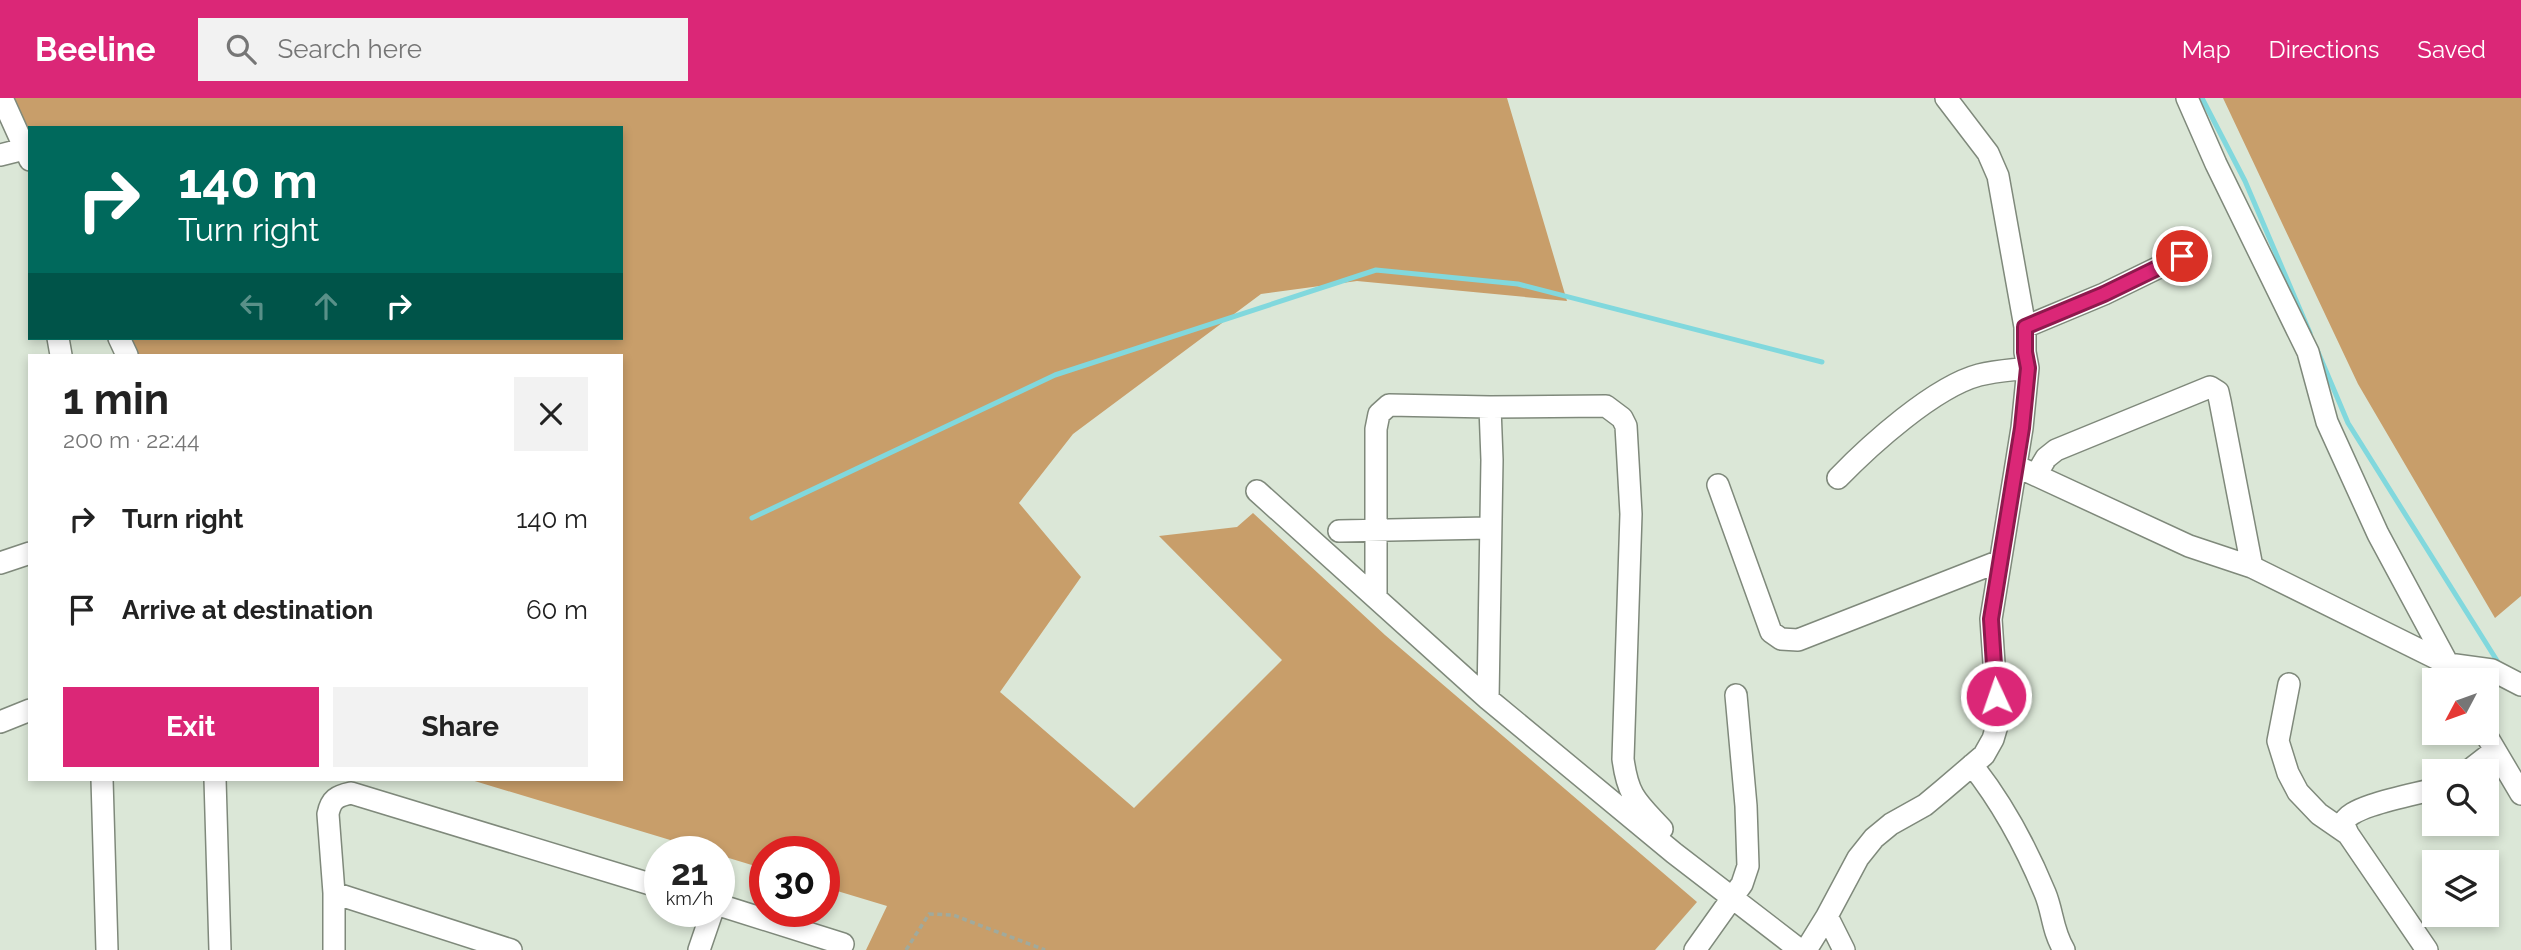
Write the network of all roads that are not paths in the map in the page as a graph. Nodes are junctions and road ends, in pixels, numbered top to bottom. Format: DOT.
graph roads {
  1 [pos="2,98"];
  2 [pos="1946,98"];
  3 [pos="2187,98"];
  4 [pos="27,154"];
  5 [pos="0,155"];
  6 [pos="2182,256"];
  7 [pos="2025,327"];
  8 [pos="2028,368"];
  9 [pos="1490,407"];
  10 [pos="2016,466"];
  11 [pos="2036,475"];
  12 [pos="1838,478"];
  13 [pos="1718,485"];
  14 [pos="1257,491"];
  15 [pos="1376,528"];
  16 [pos="1489,528"];
  17 [pos="1339,531"];
  18 [pos="28,554"];
  19 [pos="2000,561"];
  20 [pos="0,563"];
  21 [pos="2252,567"];
  22 [pos="1376,597"];
  23 [pos="2445,668"];
  24 [pos="2451,668"];
  25 [pos="2499,674"];
  26 [pos="2289,684"];
  27 [pos="2521,685"];
  28 [pos="1736,695"];
  29 [pos="1489,699"];
  30 [pos="28,711"];
  31 [pos="0,722"];
  32 [pos="2492,746"];
  33 [pos="1972,765"];
  34 [pos="102,781"];
  35 [pos="215,781"];
  36 [pos="2422,792"];
  37 [pos="2521,794"];
  38 [pos="2348,834"];
  39 [pos="1674,853"];
  40 [pos="644,882"];
  41 [pos="334,893"];
  42 [pos="1732,898"];
  43 [pos="735,910"];
  44 [pos="1827,916"];
  45 [pos="707,927"];
  46 [pos="843,944"];
  47 [pos="107,950"];
  48 [pos="220,950"];
  49 [pos="334,950"];
  50 [pos="511,950"];
  51 [pos="699,950"];
  52 [pos="1695,950"];
  53 [pos="1800,950"];
  54 [pos="1806,950"];
  55 [pos="1844,950"];
  56 [pos="2064,950"];
  57 [pos="2427,950"];
  1 -- 4 [label="street"];
  2 -- 7 [label="street"];
  3 -- 24 [label="street"];
  4 -- 5 [label="street"];
  6 -- 7 [label="street"];
  7 -- 8 [label="street"];
  8 -- 10 [label="street"];
  8 -- 12 [label="street"];
  9 -- 15 [label="street"];
  9 -- 16 [label="street"];
  9 -- 39 [label="street"];
  10 -- 11 [label="street"];
  10 -- 19 [label="street"];
  11 -- 21 [label="street"];
  11 -- 21 [label="street"];
  13 -- 19 [label="street"];
  14 -- 22 [label="street"];
  15 -- 16 [label="street"];
  15 -- 17 [label="street"];
  15 -- 22 [label="street"];
  16 -- 29 [label="street"];
  18 -- 20 [label="street"];
  19 -- 33 [label="street"];
  21 -- 23 [label="street"];
  22 -- 29 [label="street"];
  25 -- 27 [label="street"];
  26 -- 38 [label="street"];
  28 -- 42 [label="street"];
  29 -- 39 [label="street"];
  30 -- 31 [label="street"];
  32 -- 37 [label="street"];
  33 -- 44 [label="street"];
  33 -- 56 [label="street"];
  34 -- 47 [label="street"];
  35 -- 48 [label="street"];
  36 -- 38 [label="street"];
  38 -- 57 [label="street"];
  39 -- 42 [label="street"];
  40 -- 41 [label="street"];
  41 -- 49 [label="street"];
  41 -- 50 [label="street"];
  42 -- 52 [label="street"];
  42 -- 53 [label="street"];
  43 -- 46 [label="street"];
  44 -- 54 [label="street"];
  44 -- 55 [label="street"];
  45 -- 51 [label="street"];
}
